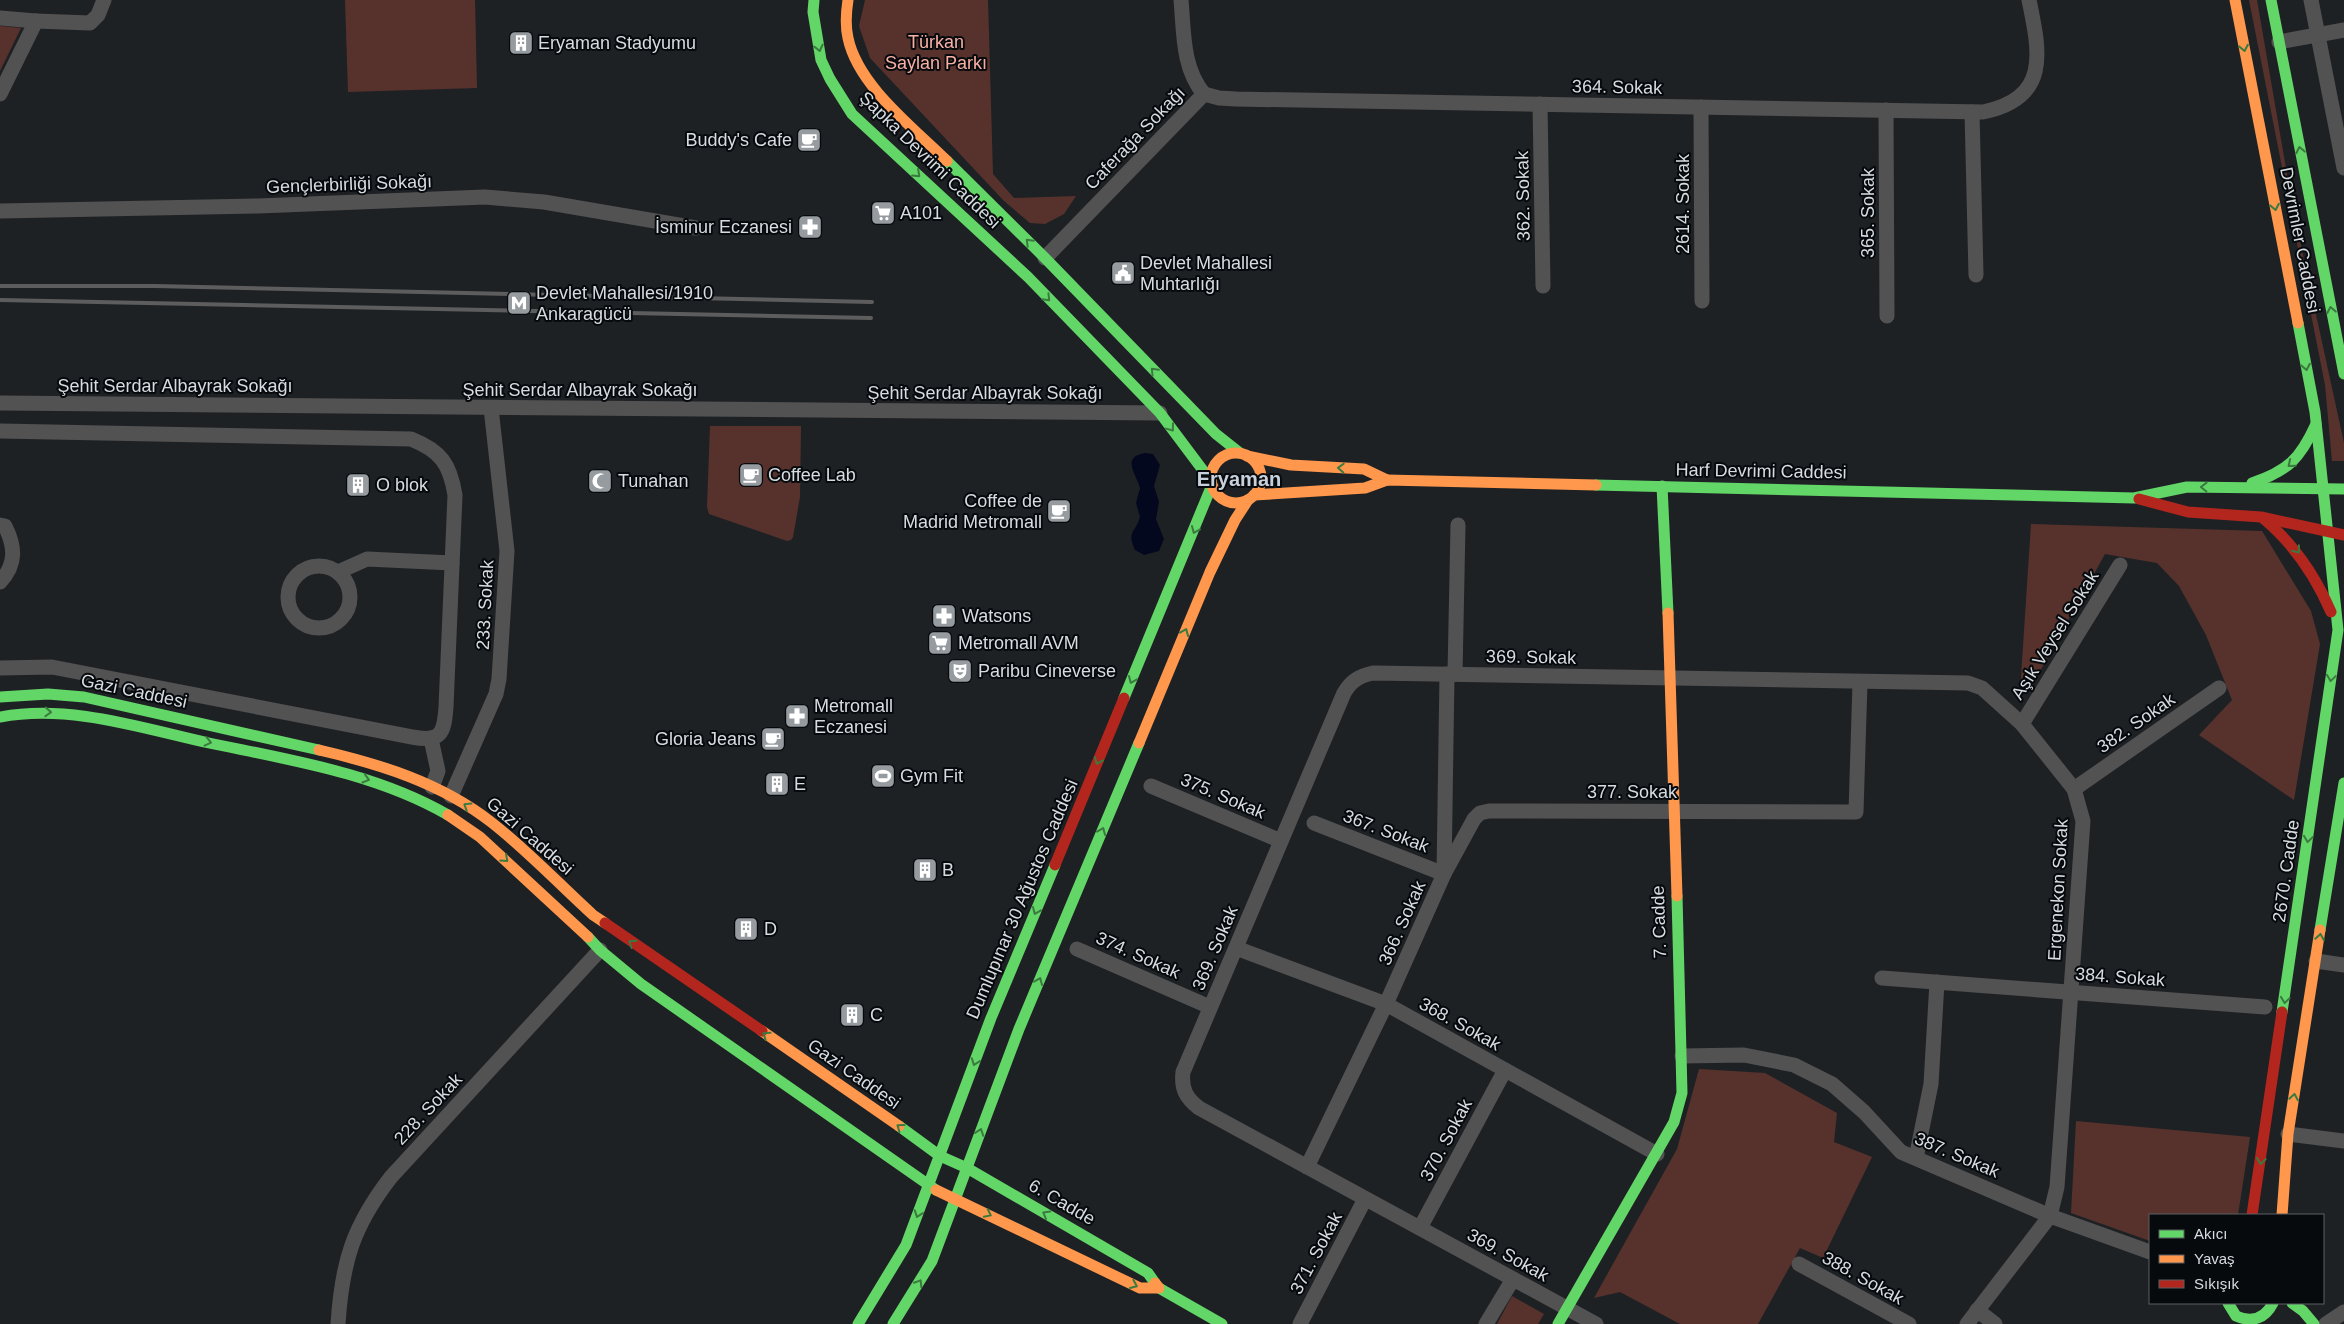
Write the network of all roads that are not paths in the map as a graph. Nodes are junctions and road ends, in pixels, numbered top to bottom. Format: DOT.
graph roads {
  1 [pos="104,0"];
  2 [pos="814,0"];
  3 [pos="848,0"];
  4 [pos="1181,0"];
  5 [pos="2029,0"];
  6 [pos="2234,0"];
  7 [pos="2271,0"];
  8 [pos="2311,0"];
  9 [pos="0,18"];
  10 [pos="36,21"];
  11 [pos="2344,30"];
  12 [pos="2318,35"];
  13 [pos="2279,42"];
  14 [pos="0,94"];
  15 [pos="1204,94"];
  16 [pos="1540,104"];
  17 [pos="1701,107"];
  18 [pos="1886,110"];
  19 [pos="1972,112"];
  20 [pos="2344,168"];
  21 [pos="0,211"];
  22 [pos="696,228"];
  23 [pos="1036,268"];
  24 [pos="1976,275"];
  25 [pos="1543,286"];
  26 [pos="1702,301"];
  27 [pos="1887,316"];
  28 [pos="2341,348"];
  29 [pos="2344,374"];
  30 [pos="0,403"];
  31 [pos="491,408"];
  32 [pos="1160,413"];
  33 [pos="2316,424"];
  34 [pos="0,431"];
  35 [pos="1243,454"];
  36 [pos="1387,480"];
  37 [pos="1211,483"];
  38 [pos="1662,486"];
  39 [pos="2234,488"];
  40 [pos="2344,488"];
  41 [pos="2323,489"];
  42 [pos="1251,497"];
  43 [pos="2134,498"];
  44 [pos="2262,517"];
  45 [pos="0,525"];
  46 [pos="1458,526"];
  47 [pos="2327,532"];
  48 [pos="2344,535"];
  49 [pos="452,563"];
  50 [pos="2120,565"];
  51 [pos="338,572"];
  52 [pos="0,582"];
  53 [pos="2338,630"];
  54 [pos="0,668"];
  55 [pos="1451,674"];
  56 [pos="1671,678"];
  57 [pos="1860,682"];
  58 [pos="2219,688"];
  59 [pos="0,697"];
  60 [pos="0,717"];
  61 [pos="2022,724"];
  62 [pos="431,739"];
  63 [pos="1151,786"];
  64 [pos="432,787"];
  65 [pos="2344,788"];
  66 [pos="2074,789"];
  67 [pos="451,796"];
  68 [pos="425,801"];
  69 [pos="1675,810"];
  70 [pos="1314,823"];
  71 [pos="1281,841"];
  72 [pos="1444,874"];
  73 [pos="1077,948"];
  74 [pos="1236,948"];
  75 [pos="600,950"];
  76 [pos="2316,961"];
  77 [pos="2344,964"];
  78 [pos="650,973"];
  79 [pos="1882,978"];
  80 [pos="1938,982"];
  81 [pos="2071,992"];
  82 [pos="1386,1004"];
  83 [pos="1210,1007"];
  84 [pos="2265,1007"];
  85 [pos="1682,1056"];
  86 [pos="1505,1070"];
  87 [pos="2288,1134"];
  88 [pos="2344,1141"];
  89 [pos="1656,1154"];
  90 [pos="940,1156"];
  91 [pos="1916,1158"];
  92 [pos="1307,1167"];
  93 [pos="967,1168"];
  94 [pos="928,1186"];
  95 [pos="956,1198"];
  96 [pos="1365,1199"];
  97 [pos="2252,1214"];
  98 [pos="2282,1214"];
  99 [pos="2050,1216"];
  100 [pos="1420,1228"];
  101 [pos="2149,1252"];
  102 [pos="1799,1264"];
  103 [pos="1512,1279"];
  104 [pos="1159,1288"];
  105 [pos="2271,1304"];
  106 [pos="2293,1304"];
  107 [pos="2229,1307"];
  108 [pos="1567,1309"];
  109 [pos="1977,1310"];
  110 [pos="2344,1312"];
  111 [pos="2252,1323"];
  112 [pos="338,1324"];
  113 [pos="858,1324"];
  114 [pos="893,1324"];
  115 [pos="1222,1324"];
  116 [pos="1300,1324"];
  117 [pos="1486,1324"];
  118 [pos="1558,1324"];
  119 [pos="1596,1324"];
  120 [pos="1909,1324"];
  121 [pos="1966,1324"];
  122 [pos="1995,1324"];
  123 [pos="2225,1324"];
  124 [pos="2314,1324"];
  125 [pos="2326,1324"];
  1 -- 10 [label="street"];
  2 -- 23 [label="main road, Şapka Devrimi Caddesi, one-way"];
  23 -- 3 [label="main road, Şapka Devrimi Caddesi, one-way"];
  4 -- 15 [label="street, Caferağa Sokağı"];
  5 -- 19 [label="street, 364. Sokak"];
  6 -- 33 [label="main road, Devrimler Caddesi, one-way"];
  7 -- 13 [label="main road, Devrimler Caddesi"];
  8 -- 12 [label="street"];
  9 -- 10 [label="street"];
  10 -- 14 [label="street"];
  11 -- 12 [label="street"];
  12 -- 13 [label="street"];
  12 -- 20 [label="street"];
  28 -- 13 [label="main road, Devrimler Caddesi, one-way"];
  15 -- 16 [label="street, 364. Sokak"];
  15 -- 23 [label="street, Caferağa Sokağı"];
  16 -- 17 [label="street, 364. Sokak"];
  16 -- 25 [label="street, 362. Sokak"];
  17 -- 18 [label="street, 364. Sokak"];
  17 -- 26 [label="street, 2614. Sokak"];
  18 -- 19 [label="street, 364. Sokak"];
  18 -- 27 [label="street, 365. Sokak"];
  19 -- 24 [label="street"];
  21 -- 22 [label="street, Gençlerbirliği Sokağı"];
  23 -- 32 [label="main road, Şapka Devrimi Caddesi, one-way"];
  35 -- 23 [label="main road, Şapka Devrimi Caddesi, one-way"];
  28 -- 29 [label="main road, Devrimler Caddesi"];
  30 -- 31 [label="street, Şehit Serdar Albayrak Sokağı"];
  31 -- 32 [label="street, Şehit Serdar Albayrak Sokağı"];
  31 -- 67 [label="street, 233. Sokak"];
  32 -- 37 [label="main road, Şapka Devrimi Caddesi, one-way"];
  33 -- 39 [label="main road, one-way"];
  33 -- 41 [label="main road, Devrimler Caddesi"];
  34 -- 49 [label="street"];
  36 -- 35 [label="main road, Harf Devrimi Caddesi, one-way"];
  35 -- 37 [label="main road"];
  35 -- 42 [label="main road"];
  36 -- 38 [label="main road, Harf Devrimi Caddesi"];
  36 -- 42 [label="main road, Harf Devrimi Caddesi"];
  37 -- 42 [label="main road"];
  37 -- 90 [label="main road, Dumlupınar 30 Ağustos Caddesi, one-way"];
  38 -- 43 [label="main road, Harf Devrimi Caddesi"];
  38 -- 56 [label="main road, 7. Cadde"];
  39 -- 41 [label="main road, Harf Devrimi Caddesi"];
  39 -- 43 [label="main road, Harf Devrimi Caddesi, one-way"];
  40 -- 41 [label="main road, Harf Devrimi Caddesi"];
  41 -- 47 [label="main road, Devrimler Caddesi"];
  93 -- 42 [label="main road, one-way"];
  43 -- 44 [label="main road, Harf Devrimi Caddesi"];
  44 -- 47 [label="main road, Harf Devrimi Caddesi"];
  44 -- 53 [label="main road, one-way"];
  45 -- 52 [label="street"];
  46 -- 55 [label="street, 366. Sokak"];
  47 -- 48 [label="main road, Harf Devrimi Caddesi"];
  47 -- 53 [label="main road, 2670. Cadde"];
  49 -- 51 [label="street"];
  49 -- 62 [label="street"];
  50 -- 61 [label="street, Aşık Veysel Sokak"];
  51 -- 51 [label="street"];
  53 -- 97 [label="main road, 2670. Cadde, one-way"];
  54 -- 62 [label="street"];
  55 -- 56 [label="street, 369. Sokak"];
  55 -- 71 [label="street, 369. Sokak"];
  55 -- 72 [label="street, 366. Sokak"];
  56 -- 57 [label="street, Ergenekon Sokak"];
  56 -- 69 [label="main road, 7. Cadde"];
  57 -- 61 [label="street, Ergenekon Sokak"];
  57 -- 69 [label="street, 377. Sokak"];
  58 -- 66 [label="street, 382. Sokak"];
  59 -- 64 [label="main road, Gazi Caddesi"];
  60 -- 68 [label="main road, Gazi Caddesi, one-way"];
  61 -- 66 [label="street, Ergenekon Sokak"];
  62 -- 64 [label="street"];
  63 -- 71 [label="street, 375. Sokak"];
  64 -- 67 [label="main road, Gazi Caddesi"];
  64 -- 68 [label="main road"];
  76 -- 65 [label="main road, one-way"];
  66 -- 81 [label="street, Ergenekon Sokak"];
  78 -- 67 [label="main road, Gazi Caddesi, one-way"];
  68 -- 75 [label="main road, Gazi Caddesi, one-way"];
  69 -- 72 [label="street, 377. Sokak"];
  69 -- 85 [label="main road, 7. Cadde"];
  70 -- 72 [label="street, 367. Sokak"];
  71 -- 74 [label="street, 369. Sokak"];
  72 -- 82 [label="street, 366. Sokak"];
  73 -- 83 [label="street, 374. Sokak"];
  74 -- 82 [label="street, 368. Sokak"];
  74 -- 83 [label="street, 369. Sokak"];
  75 -- 78 [label="main road, Gazi Caddesi"];
  75 -- 112 [label="street, 228. Sokak"];
  76 -- 77 [label="street"];
  87 -- 76 [label="main road, one-way"];
  90 -- 78 [label="main road, Gazi Caddesi, one-way"];
  78 -- 94 [label="main road, Gazi Caddesi"];
  79 -- 80 [label="street, 384. Sokak"];
  80 -- 81 [label="street, 384. Sokak"];
  80 -- 91 [label="street"];
  81 -- 84 [label="street, 384. Sokak"];
  81 -- 99 [label="street, Ergenekon Sokak"];
  82 -- 86 [label="street, 368. Sokak"];
  82 -- 92 [label="street, 366. Sokak"];
  83 -- 92 [label="street, 369. Sokak"];
  85 -- 89 [label="main road, 7. Cadde"];
  85 -- 91 [label="street, 387. Sokak"];
  86 -- 89 [label="street, 368. Sokak"];
  86 -- 100 [label="street, 370. Sokak"];
  87 -- 88 [label="street"];
  87 -- 98 [label="main road"];
  89 -- 108 [label="main road, 7. Cadde"];
  90 -- 93 [label="main road, 6. Cadde"];
  90 -- 94 [label="main road, Dumlupınar 30 Ağustos Caddesi"];
  91 -- 99 [label="street, 387. Sokak"];
  92 -- 96 [label="street, 369. Sokak"];
  93 -- 95 [label="main road"];
  104 -- 93 [label="main road, 6. Cadde, one-way"];
  94 -- 95 [label="main road, 6. Cadde"];
  94 -- 113 [label="main road, Dumlupınar 30 Ağustos Caddesi, one-way"];
  95 -- 104 [label="main road, 6. Cadde, one-way"];
  114 -- 95 [label="main road, one-way"];
  96 -- 100 [label="street, 369. Sokak"];
  96 -- 116 [label="street, 371. Sokak"];
  99 -- 101 [label="street, 387. Sokak"];
  99 -- 109 [label="street, Ergenekon Sokak"];
  100 -- 103 [label="street, 369. Sokak"];
  102 -- 120 [label="street, 388. Sokak"];
  103 -- 108 [label="street, 369. Sokak"];
  103 -- 117 [label="street"];
  104 -- 115 [label="main road, 6. Cadde"];
  105 -- 111 [label="main road"];
  106 -- 124 [label="main road"];
  107 -- 111 [label="main road"];
  107 -- 123 [label="main road"];
  108 -- 118 [label="main road, 7. Cadde"];
  108 -- 119 [label="street, 369. Sokak"];
  109 -- 121 [label="street, Ergenekon Sokak"];
  109 -- 122 [label="street"];
  110 -- 125 [label="street"];
}
